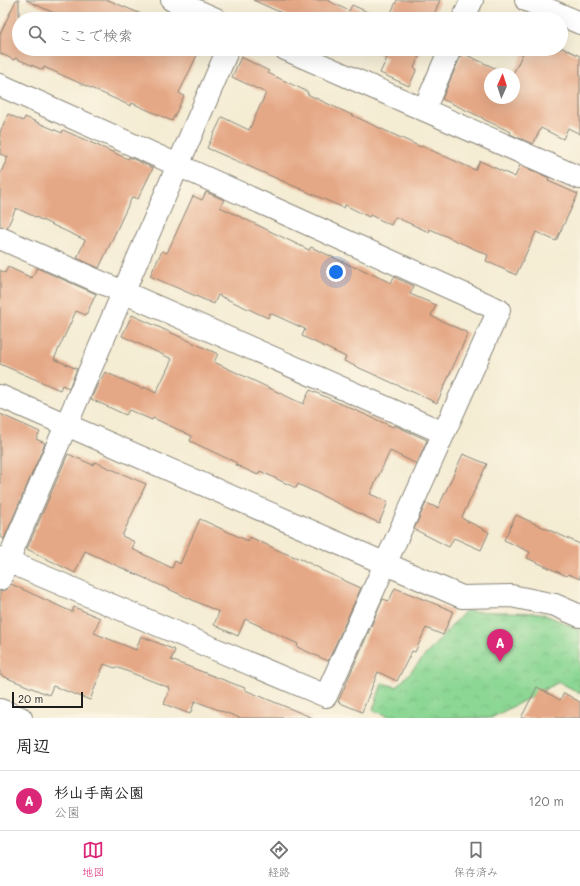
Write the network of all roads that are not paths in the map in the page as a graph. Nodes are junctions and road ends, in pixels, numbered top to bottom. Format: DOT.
graph roads {
  1 [pos="172,0"];
  2 [pos="472,0"];
  3 [pos="526,0"];
  4 [pos="200,12"];
  5 [pos="466,12"];
  6 [pos="554,12"];
  7 [pos="568,18"];
  8 [pos="580,23"];
  9 [pos="225,56"];
  10 [pos="301,56"];
  11 [pos="447,56"];
  12 [pos="0,85"];
  13 [pos="424,110"];
  14 [pos="178,166"];
  15 [pos="580,178"];
  16 [pos="0,238"];
  17 [pos="123,293"];
  18 [pos="0,396"];
  19 [pos="66,425"];
  20 [pos="444,433"];
  21 [pos="385,563"];
  22 [pos="2,566"];
  23 [pos="580,616"];
  24 [pos="0,710"];
  25 [pos="21,718"];
  1 -- 4 [label="street"];
  2 -- 5 [label="street"];
  3 -- 6 [label="street"];
  7 -- 8 [label="street"];
  9 -- 14 [label="street"];
  10 -- 13 [label="street"];
  11 -- 13 [label="street"];
  12 -- 14 [label="street"];
  13 -- 15 [label="street"];
  14 -- 17 [label="street"];
  14 -- 20 [label="street"];
  16 -- 17 [label="street"];
  17 -- 19 [label="street"];
  17 -- 20 [label="street"];
  18 -- 19 [label="street"];
  19 -- 21 [label="street"];
  19 -- 22 [label="street"];
  20 -- 21 [label="street"];
  21 -- 22 [label="street"];
  21 -- 23 [label="street"];
  24 -- 25 [label="street"];
}
